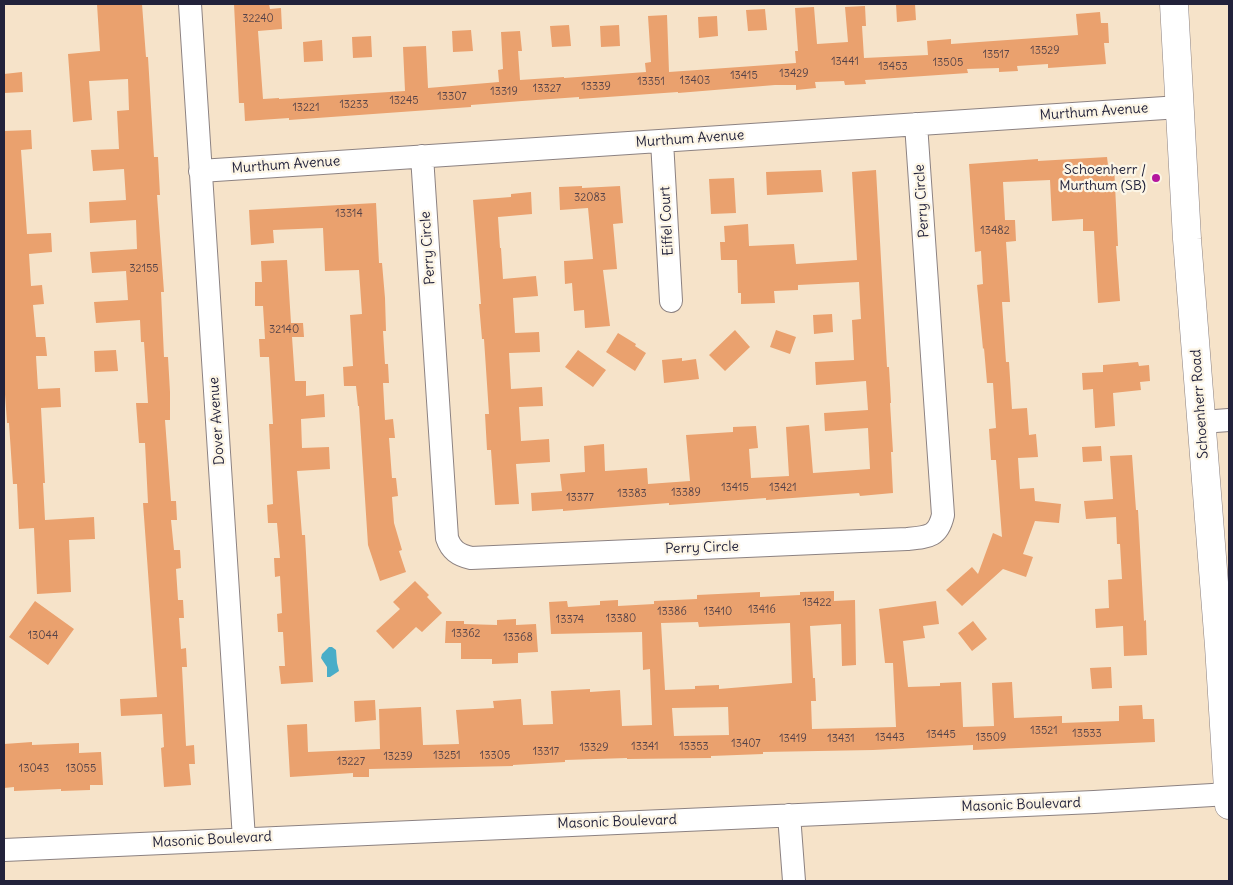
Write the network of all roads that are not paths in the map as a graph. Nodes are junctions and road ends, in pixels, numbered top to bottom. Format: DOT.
graph roads {
  1 [pos="190,4"];
  2 [pos="1174,4"];
  3 [pos="1180,107"];
  4 [pos="916,124"];
  5 [pos="662,141"];
  6 [pos="422,156"];
  7 [pos="200,171"];
  8 [pos="671,301"];
  9 [pos="1229,420"];
  10 [pos="1202,422"];
  11 [pos="1229,794"];
  12 [pos="1229,805"];
  13 [pos="789,815"];
  14 [pos="244,839"];
  15 [pos="4,850"];
  16 [pos="794,881"];
  1 -- 7 [label="street, Dover Avenue"];
  2 -- 3 [label="main road, Schoenherr Road"];
  3 -- 4 [label="street, Murthum Avenue"];
  3 -- 10 [label="main road, Schoenherr Road"];
  4 -- 5 [label="street, Murthum Avenue"];
  4 -- 6 [label="street, Perry Circle"];
  5 -- 6 [label="street, Murthum Avenue"];
  5 -- 8 [label="street, Eiffel Court"];
  6 -- 7 [label="street, Murthum Avenue"];
  7 -- 14 [label="street, Dover Avenue"];
  9 -- 10 [label="street"];
  10 -- 11 [label="main road, Schoenherr Road"];
  11 -- 12 [label="main road, Schoenherr Road"];
  11 -- 13 [label="street, Masonic Boulevard"];
  13 -- 14 [label="street, Masonic Boulevard"];
  13 -- 16 [label="street"];
  14 -- 15 [label="street, Masonic Boulevard"];
}
